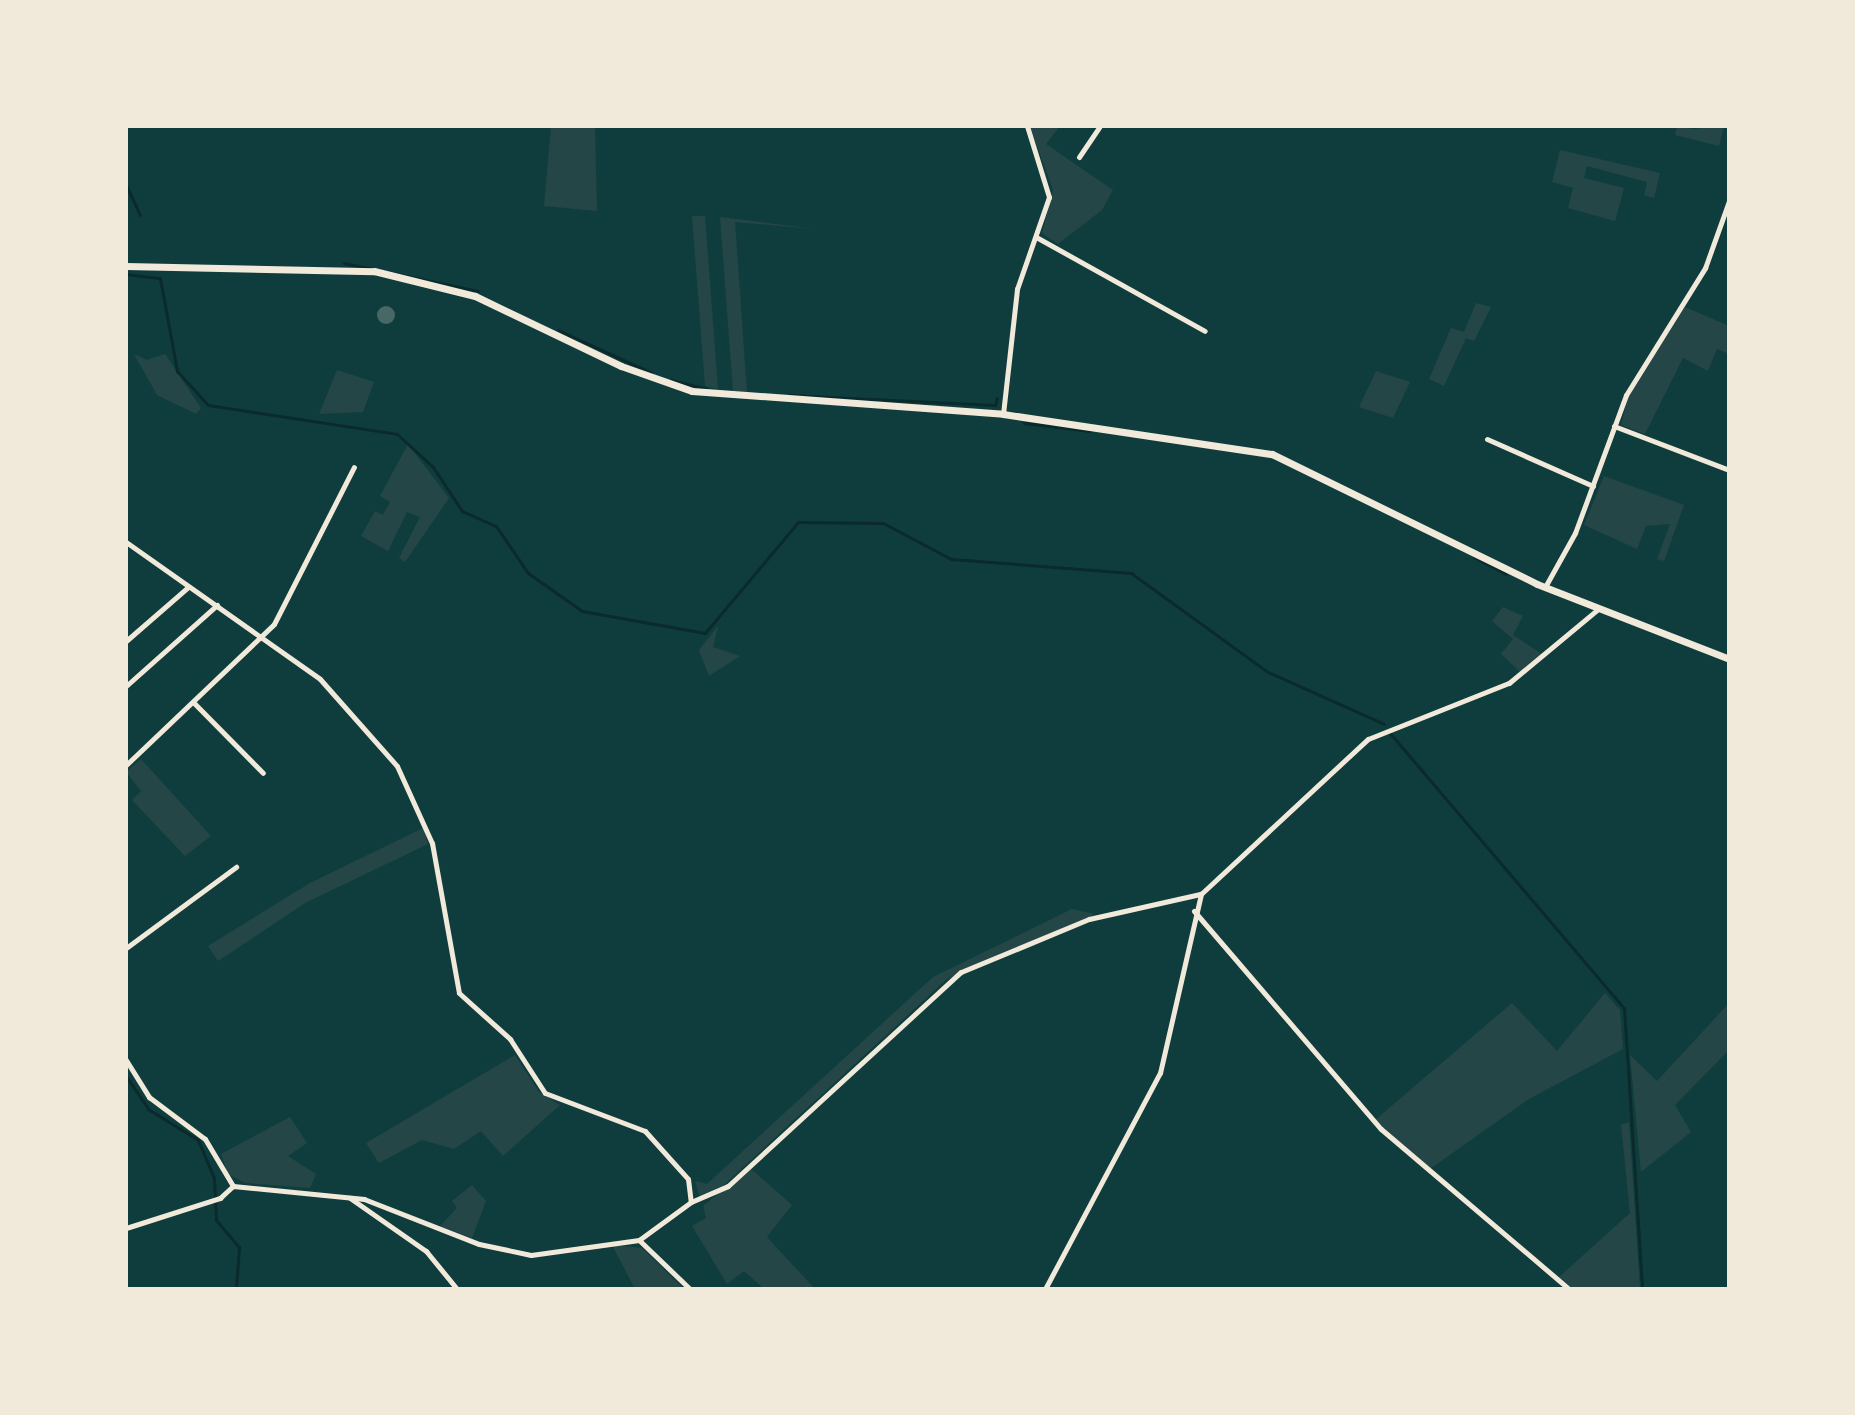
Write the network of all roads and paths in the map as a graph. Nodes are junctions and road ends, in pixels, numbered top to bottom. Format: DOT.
graph roads {
  1 [pos="1027,126"];
  2 [pos="1100,126"];
  3 [pos="1079,157"];
  4 [pos="1729,201"];
  5 [pos="1036,237"];
  6 [pos="126,266"];
  7 [pos="1205,331"];
  8 [pos="1003,414"];
  9 [pos="1614,426"];
  10 [pos="1487,439"];
  11 [pos="354,467"];
  12 [pos="1729,470"];
  13 [pos="1593,486"];
  14 [pos="126,542"];
  15 [pos="1545,587"];
  16 [pos="187,588"];
  17 [pos="217,605"];
  18 [pos="1598,609"];
  19 [pos="262,636"];
  20 [pos="126,641"];
  21 [pos="1729,659"];
  22 [pos="126,686"];
  23 [pos="194,703"];
  24 [pos="126,765"];
  25 [pos="263,773"];
  26 [pos="236,867"];
  27 [pos="1201,894"];
  28 [pos="1193,910"];
  29 [pos="126,948"];
  30 [pos="126,1060"];
  31 [pos="233,1186"];
  32 [pos="349,1197"];
  33 [pos="691,1202"];
  34 [pos="126,1228"];
  35 [pos="639,1240"];
  36 [pos="457,1289"];
  37 [pos="690,1289"];
  38 [pos="1045,1289"];
  39 [pos="1569,1289"];
  1 -- 5 [label="street"];
  2 -- 3 [label="street"];
  4 -- 9 [label="street"];
  5 -- 7 [label="street"];
  5 -- 8 [label="street"];
  6 -- 8 [label="main road"];
  8 -- 15 [label="main road"];
  9 -- 12 [label="street"];
  9 -- 13 [label="street"];
  10 -- 13 [label="street"];
  11 -- 19 [label="street"];
  13 -- 15 [label="street"];
  14 -- 16 [label="street"];
  15 -- 18 [label="main road"];
  16 -- 17 [label="street"];
  16 -- 20 [label="street"];
  17 -- 19 [label="street"];
  17 -- 22 [label="street"];
  18 -- 21 [label="main road"];
  18 -- 27 [label="street"];
  19 -- 23 [label="street"];
  19 -- 33 [label="street"];
  23 -- 24 [label="street"];
  23 -- 25 [label="street"];
  26 -- 29 [label="street"];
  27 -- 28 [label="street"];
  27 -- 33 [label="street"];
  28 -- 38 [label="street"];
  28 -- 39 [label="street"];
  30 -- 31 [label="street"];
  31 -- 32 [label="street"];
  31 -- 34 [label="street"];
  32 -- 35 [label="street"];
  32 -- 36 [label="street"];
  33 -- 35 [label="street"];
  35 -- 37 [label="street"];
}
